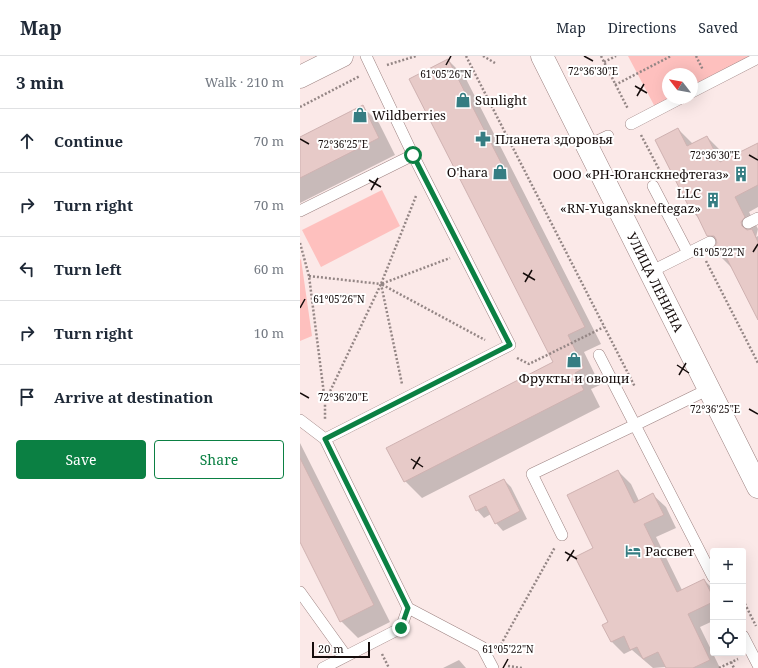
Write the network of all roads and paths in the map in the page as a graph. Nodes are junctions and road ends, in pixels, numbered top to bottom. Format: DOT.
graph roads {
  1 [pos="342,56"];
  2 [pos="366,56"];
  3 [pos="416,56"];
  4 [pos="466,56"];
  5 [pos="483,56"];
  6 [pos="542,56"];
  7 [pos="616,56"];
  8 [pos="671,56"];
  9 [pos="758,58"];
  10 [pos="604,62"];
  11 [pos="494,63"];
  12 [pos="373,70"];
  13 [pos="300,77"];
  14 [pos="615,85"];
  15 [pos="698,89"];
  16 [pos="669,104"];
  17 [pos="300,107"];
  18 [pos="631,124"];
  19 [pos="608,136"];
  20 [pos="587,146"];
  21 [pos="413,155"];
  22 [pos="424,176"];
  23 [pos="653,186"];
  24 [pos="300,211"];
  25 [pos="710,242"];
  26 [pos="300,243"];
  27 [pos="463,253"];
  28 [pos="688,253"];
  29 [pos="650,272"];
  30 [pos="309,276"];
  31 [pos="381,284"];
  32 [pos="604,327"];
  33 [pos="501,349"];
  34 [pos="599,355"];
  35 [pos="709,389"];
  36 [pos="636,390"];
  37 [pos="405,398"];
  38 [pos="325,402"];
  39 [pos="300,420"];
  40 [pos="635,425"];
  41 [pos="325,439"];
  42 [pos="758,487"];
  43 [pos="562,535"];
  44 [pos="710,571"];
  45 [pos="300,592"];
  46 [pos="746,606"];
  47 [pos="408,608"];
  48 [pos="758,630"];
  49 [pos="746,642"];
  50 [pos="346,656"];
  51 [pos="731,662"];
  52 [pos="492,665"];
  53 [pos="758,666"];
  54 [pos="323,668"];
  55 [pos="734,668"];
  1 -- 13 [label="main road"];
  2 -- 12 [label="lane"];
  3 -- 12 [label="path"];
  4 -- 32 [label="path"];
  5 -- 11 [label="path"];
  6 -- 20 [label="main road, УЛИЦА ЛЕНИНА"];
  7 -- 10 [label="path"];
  8 -- 14 [label="path"];
  9 -- 15 [label="lane"];
  12 -- 17 [label="path"];
  12 -- 21 [label="lane"];
  16 -- 18 [label="lane"];
  19 -- 20 [label="lane"];
  20 -- 29 [label="main road, УЛИЦА ЛЕНИНА"];
  21 -- 22 [label="lane"];
  21 -- 24 [label="lane"];
  22 -- 27 [label="lane"];
  22 -- 31 [label="path"];
  23 -- 28 [label="lane"];
  25 -- 28 [label="lane"];
  26 -- 30 [label="path"];
  27 -- 31 [label="path"];
  27 -- 33 [label="lane"];
  28 -- 29 [label="lane"];
  29 -- 35 [label="main road, УЛИЦА ЛЕНИНА"];
  30 -- 31 [label="path"];
  30 -- 38 [label="path"];
  31 -- 33 [label="path"];
  31 -- 37 [label="path"];
  31 -- 38 [label="path"];
  32 -- 33 [label="path"];
  32 -- 36 [label="path"];
  33 -- 37 [label="lane"];
  34 -- 40 [label="lane"];
  35 -- 40 [label="lane"];
  35 -- 42 [label="main road, УЛИЦА ЛЕНИНА"];
  37 -- 41 [label="lane"];
  38 -- 41 [label="path"];
  39 -- 41 [label="lane"];
  40 -- 43 [label="lane"];
  40 -- 44 [label="lane"];
  41 -- 47 [label="lane"];
  43 -- 52 [label="path"];
  45 -- 50 [label="lane"];
  46 -- 48 [label="path"];
  47 -- 50 [label="lane"];
  47 -- 52 [label="lane"];
  49 -- 53 [label="lane"];
  50 -- 54 [label="lane"];
  51 -- 55 [label="path"];
}
